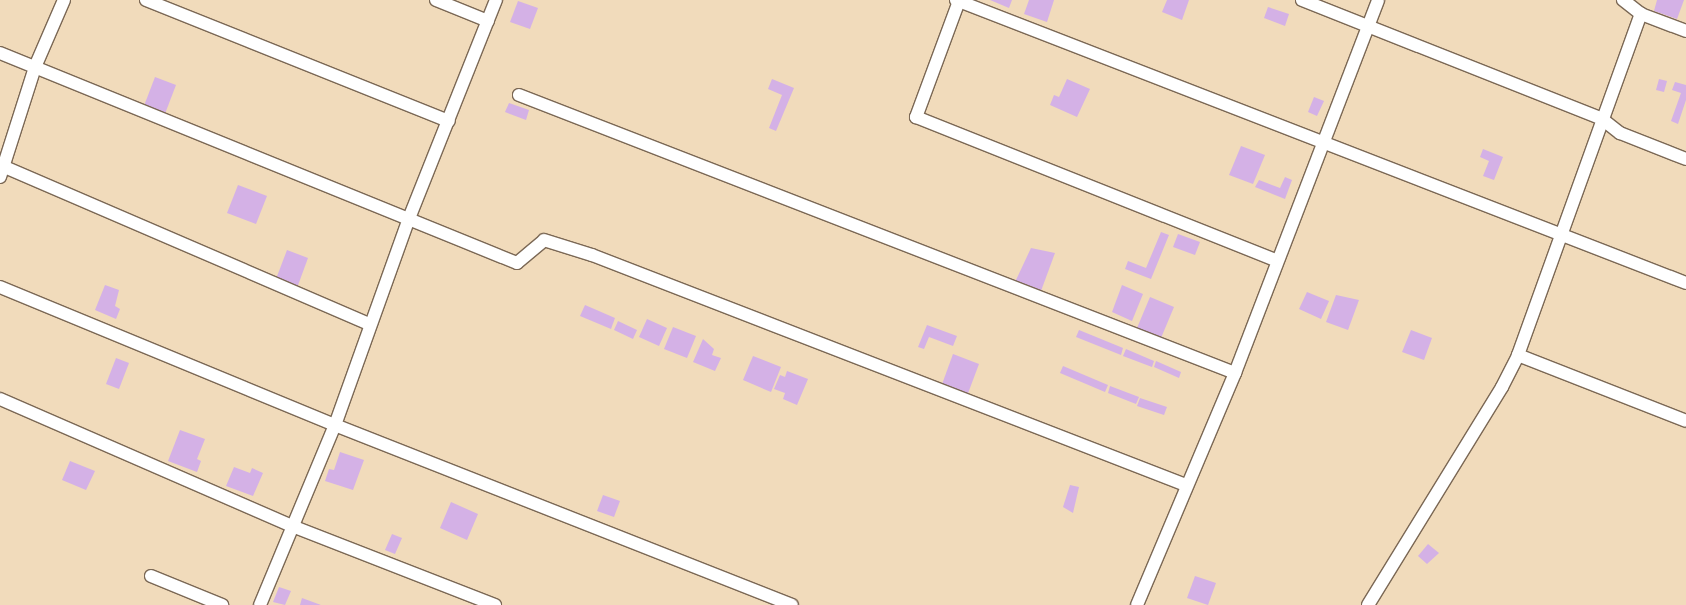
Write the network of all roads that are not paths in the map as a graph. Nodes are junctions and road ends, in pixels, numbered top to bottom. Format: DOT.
graph roads {
  1 [pos="64,0"];
  2 [pos="146,0"];
  3 [pos="436,0"];
  4 [pos="496,0"];
  5 [pos="1302,0"];
  6 [pos="1378,0"];
  7 [pos="1623,0"];
  8 [pos="957,1"];
  9 [pos="1642,14"];
  10 [pos="488,21"];
  11 [pos="1366,27"];
  12 [pos="1686,32"];
  13 [pos="0,53"];
  14 [pos="35,68"];
  15 [pos="519,95"];
  16 [pos="1602,119"];
  17 [pos="449,121"];
  18 [pos="1323,143"];
  19 [pos="1686,158"];
  20 [pos="2,169"];
  21 [pos="408,221"];
  22 [pos="1560,234"];
  23 [pos="1276,260"];
  24 [pos="1686,283"];
  25 [pos="0,287"];
  26 [pos="370,324"];
  27 [pos="1518,355"];
  28 [pos="1235,373"];
  29 [pos="0,399"];
  30 [pos="1686,421"];
  31 [pos="335,424"];
  32 [pos="1186,485"];
  33 [pos="292,526"];
  34 [pos="151,576"];
  35 [pos="222,605"];
  36 [pos="260,605"];
  37 [pos="495,605"];
  38 [pos="792,605"];
  39 [pos="1137,605"];
  40 [pos="1368,605"];
  1 -- 14 [label="street"];
  2 -- 17 [label="street"];
  3 -- 10 [label="street"];
  4 -- 10 [label="street"];
  5 -- 11 [label="street"];
  6 -- 11 [label="street"];
  7 -- 9 [label="street"];
  8 -- 18 [label="street"];
  8 -- 23 [label="street"];
  9 -- 12 [label="street"];
  9 -- 16 [label="street"];
  10 -- 17 [label="street"];
  11 -- 16 [label="street"];
  11 -- 18 [label="street"];
  13 -- 14 [label="street"];
  14 -- 20 [label="street"];
  14 -- 21 [label="street"];
  15 -- 28 [label="street"];
  16 -- 19 [label="street"];
  16 -- 22 [label="street"];
  17 -- 21 [label="street"];
  18 -- 22 [label="street"];
  18 -- 23 [label="street"];
  20 -- 26 [label="street"];
  21 -- 26 [label="street"];
  21 -- 32 [label="street"];
  22 -- 24 [label="street"];
  22 -- 27 [label="street"];
  23 -- 28 [label="street"];
  25 -- 31 [label="street"];
  26 -- 31 [label="street"];
  27 -- 30 [label="street"];
  27 -- 40 [label="street"];
  28 -- 32 [label="street"];
  29 -- 33 [label="street"];
  31 -- 33 [label="street"];
  31 -- 38 [label="street"];
  32 -- 39 [label="street"];
  33 -- 36 [label="street"];
  33 -- 37 [label="street"];
  34 -- 35 [label="street"];
}
